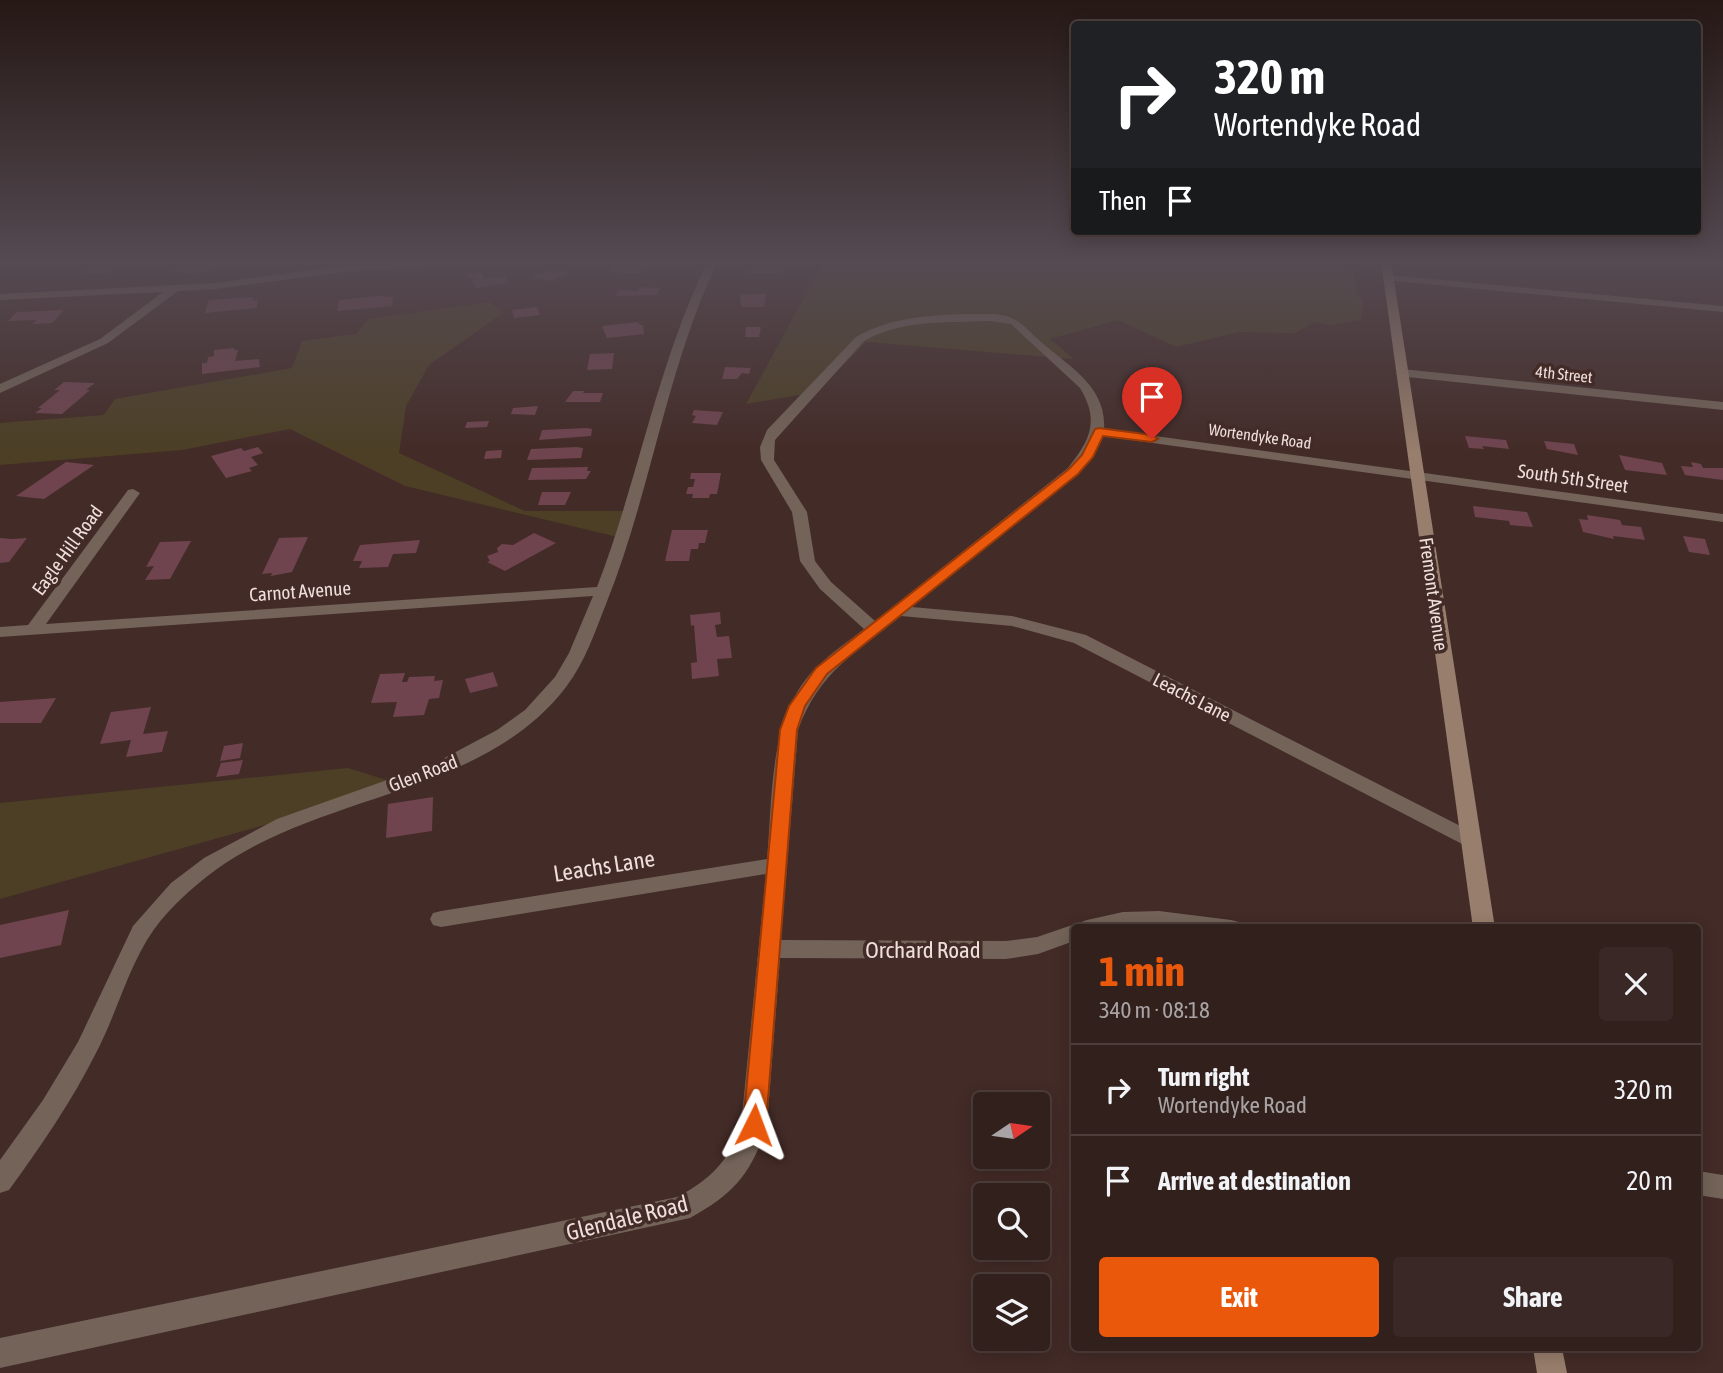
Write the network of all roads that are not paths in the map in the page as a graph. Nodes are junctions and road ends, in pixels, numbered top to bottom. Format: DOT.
graph roads {
  1 [pos="125,325"];
  2 [pos="686,325"];
  3 [pos="890,325"];
  4 [pos="1020,325"];
  5 [pos="1395,325"];
  6 [pos="1402,373"];
  7 [pos="0,389"];
  8 [pos="1723,406"];
  9 [pos="1099,432"];
  10 [pos="1417,476"];
  11 [pos="132,493"];
  12 [pos="1723,518"];
  13 [pos="604,592"];
  14 [pos="897,611"];
  15 [pos="874,629"];
  16 [pos="33,630"];
  17 [pos="0,632"];
  18 [pos="1471,840"];
  19 [pos="776,865"];
  20 [pos="441,919"];
  21 [pos="1097,924"];
  22 [pos="1196,924"];
  23 [pos="1482,924"];
  24 [pos="1071,933"];
  25 [pos="768,950"];
  26 [pos="0,1181"];
  27 [pos="1701,1183"];
  28 [pos="1723,1187"];
  29 [pos="1548,1351"];
  30 [pos="0,1353"];
  31 [pos="1552,1373"];
  1 -- 7 [label="street"];
  2 -- 13 [label="street, Glen Road"];
  3 -- 15 [label="street"];
  4 -- 9 [label="street"];
  5 -- 6 [label="street, Fremont Avenue"];
  6 -- 8 [label="street, 4th Street"];
  6 -- 10 [label="street, Fremont Avenue"];
  9 -- 10 [label="street, Wortendyke Road"];
  9 -- 14 [label="street, Glendale Road"];
  10 -- 12 [label="street, South 5th Street"];
  10 -- 18 [label="street, Fremont Avenue"];
  11 -- 16 [label="street, Eagle Hill Road"];
  13 -- 16 [label="street, Carnot Avenue"];
  13 -- 26 [label="street, Glen Road"];
  14 -- 15 [label="street, Glendale Road"];
  14 -- 18 [label="street, Leachs Lane"];
  15 -- 19 [label="street, Glendale Road"];
  16 -- 17 [label="street, Carnot Avenue"];
  18 -- 23 [label="street, Fremont Avenue"];
  19 -- 20 [label="street, Leachs Lane"];
  19 -- 25 [label="street, Glendale Road"];
  21 -- 22 [label="street"];
  24 -- 25 [label="street, Orchard Road"];
  25 -- 30 [label="street, Glendale Road"];
  27 -- 28 [label="street"];
  29 -- 31 [label="street"];
}
